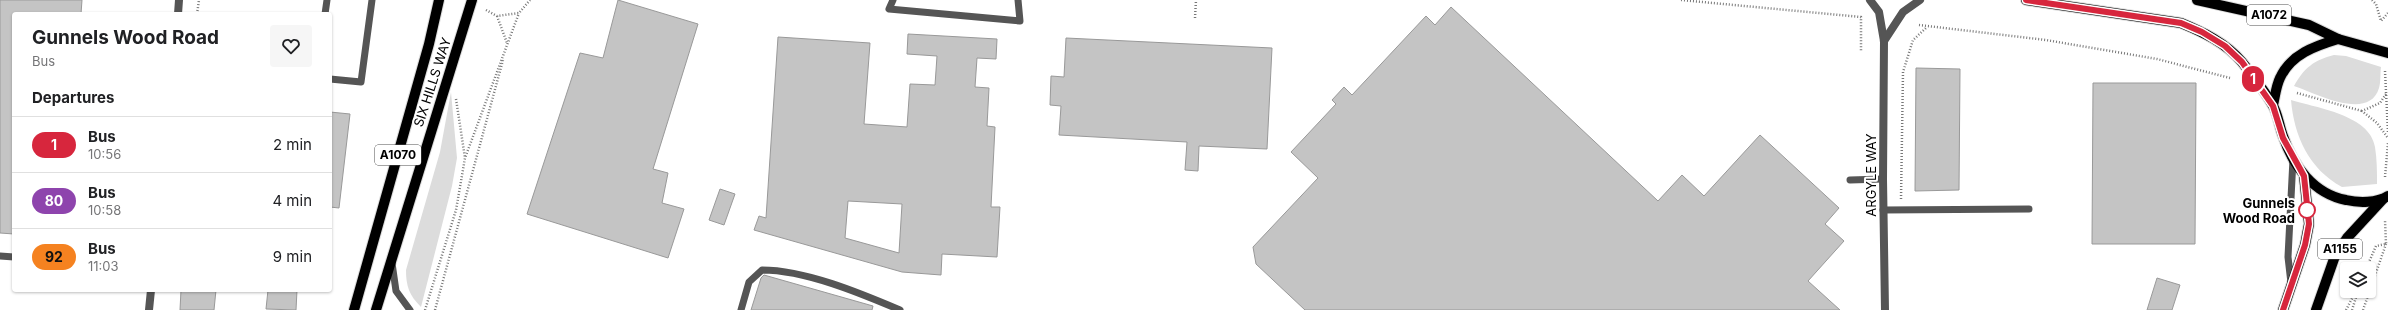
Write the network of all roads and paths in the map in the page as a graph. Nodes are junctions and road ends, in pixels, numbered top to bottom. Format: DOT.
graph roads {
  1 [pos="180,0"];
  2 [pos="199,0"];
  3 [pos="328,0"];
  4 [pos="372,0"];
  5 [pos="439,0"];
  6 [pos="472,0"];
  7 [pos="530,0"];
  8 [pos="893,0"];
  9 [pos="1018,0"];
  10 [pos="1196,0"];
  11 [pos="1681,0"];
  12 [pos="1870,0"];
  13 [pos="1920,0"];
  14 [pos="2026,0"];
  15 [pos="2197,0"];
  16 [pos="2372,0"];
  17 [pos="486,10"];
  18 [pos="178,12"];
  19 [pos="197,12"];
  20 [pos="325,12"];
  21 [pos="519,13"];
  22 [pos="2388,13"];
  23 [pos="497,16"];
  24 [pos="1195,18"];
  25 [pos="1918,25"];
  26 [pos="1926,27"];
  27 [pos="2338,39"];
  28 [pos="1884,41"];
  29 [pos="508,44"];
  30 [pos="1861,52"];
  31 [pos="2388,53"];
  32 [pos="2385,71"];
  33 [pos="2230,78"];
  34 [pos="332,79"];
  35 [pos="2297,93"];
  36 [pos="2386,94"];
  37 [pos="456,96"];
  38 [pos="2273,106"];
  39 [pos="2362,111"];
  40 [pos="2388,133"];
  41 [pos="2388,138"];
  42 [pos="2388,142"];
  43 [pos="465,158"];
  44 [pos="2293,159"];
  45 [pos="2304,176"];
  46 [pos="2385,177"];
  47 [pos="1883,179"];
  48 [pos="1850,180"];
  49 [pos="2386,198"];
  50 [pos="2029,209"];
  51 [pos="1884,210"];
  52 [pos="1902,210"];
  53 [pos="2385,220"];
  54 [pos="2387,243"];
  55 [pos="0,256"];
  56 [pos="12,257"];
  57 [pos="391,260"];
  58 [pos="2369,262"];
  59 [pos="2291,285"];
  60 [pos="151,292"];
  61 [pos="2353,298"];
  62 [pos="2355,298"];
  63 [pos="149,310"];
  64 [pos="354,310"];
  65 [pos="376,310"];
  66 [pos="410,310"];
  67 [pos="425,310"];
  68 [pos="435,310"];
  69 [pos="741,310"];
  70 [pos="900,310"];
  71 [pos="1885,310"];
  72 [pos="2283,310"];
  73 [pos="2316,310"];
  74 [pos="2346,310"];
  75 [pos="2352,310"];
  76 [pos="2363,310"];
  1 -- 18 [label="street"];
  2 -- 19 [label="path"];
  3 -- 20 [label="lane"];
  4 -- 34 [label="lane"];
  5 -- 64 [label="main road, SIX HILLS WAY / A1070"];
  6 -- 57 [label="main road, SIX HILLS WAY / A1070"];
  7 -- 21 [label="path"];
  8 -- 9 [label="lane"];
  10 -- 24 [label="path"];
  11 -- 30 [label="path"];
  12 -- 28 [label="street, ARGYLE WAY"];
  13 -- 28 [label="street"];
  14 -- 38 [label="main road"];
  15 -- 27 [label="main road, A1072"];
  16 -- 22 [label="path"];
  17 -- 23 [label="path"];
  21 -- 23 [label="path"];
  21 -- 29 [label="path"];
  23 -- 29 [label="path"];
  25 -- 26 [label="path"];
  26 -- 33 [label="path"];
  26 -- 52 [label="path"];
  27 -- 31 [label="main road, A1072"];
  27 -- 38 [label="main road"];
  28 -- 47 [label="street, ARGYLE WAY"];
  29 -- 43 [label="path"];
  29 -- 68 [label="path"];
  32 -- 36 [label="path"];
  35 -- 39 [label="path"];
  36 -- 39 [label="path"];
  36 -- 40 [label="path"];
  37 -- 43 [label="path"];
  38 -- 44 [label="main road"];
  39 -- 41 [label="path"];
  42 -- 46 [label="path"];
  43 -- 67 [label="path"];
  44 -- 45 [label="main road"];
  44 -- 59 [label="lane"];
  45 -- 49 [label="main road"];
  45 -- 59 [label="main road, A1155"];
  47 -- 48 [label="lane"];
  47 -- 51 [label="street, ARGYLE WAY"];
  49 -- 73 [label="main road, A1155"];
  50 -- 52 [label="lane"];
  51 -- 52 [label="lane"];
  51 -- 71 [label="street, ARGYLE WAY"];
  53 -- 54 [label="path"];
  54 -- 58 [label="path"];
  54 -- 76 [label="path"];
  55 -- 56 [label="lane"];
  57 -- 65 [label="main road, SIX HILLS WAY / A1070"];
  57 -- 66 [label="lane"];
  59 -- 72 [label="main road, A1155"];
  60 -- 63 [label="street"];
  61 -- 74 [label="path"];
  62 -- 75 [label="path"];
  69 -- 70 [label="lane"];
}
